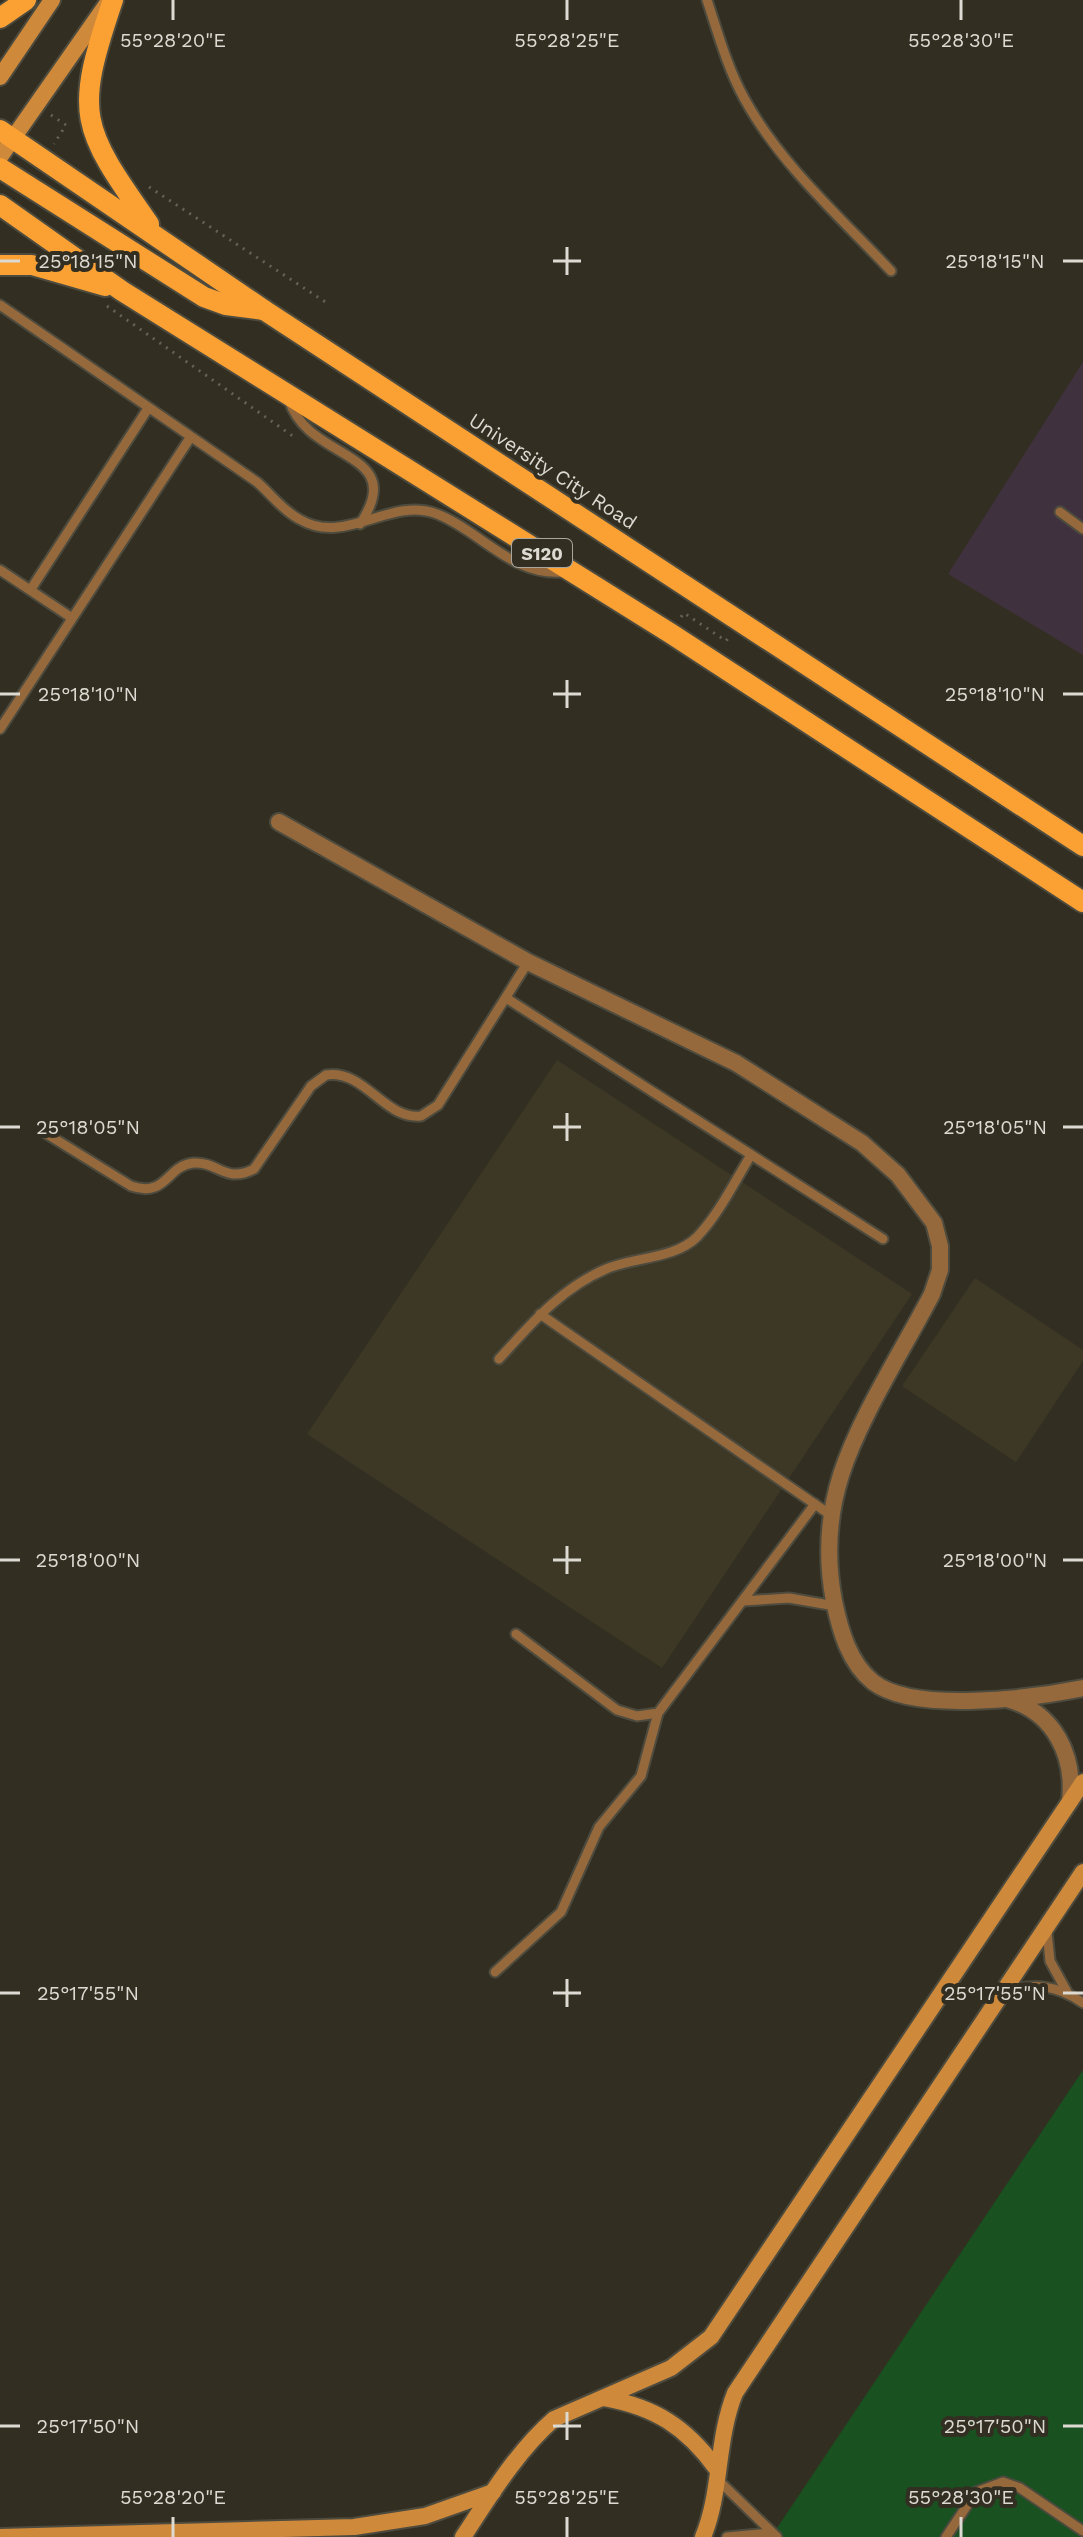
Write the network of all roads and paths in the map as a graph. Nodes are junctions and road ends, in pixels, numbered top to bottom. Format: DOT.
graph roads {
  1 [pos="26,0"];
  2 [pos="52,0"];
  3 [pos="111,0"];
  4 [pos="707,0"];
  5 [pos="0,18"];
  6 [pos="0,77"];
  7 [pos="4,137"];
  8 [pos="0,157"];
  9 [pos="0,168"];
  10 [pos="146,186"];
  11 [pos="0,205"];
  12 [pos="156,233"];
  13 [pos="0,265"];
  14 [pos="891,271"];
  15 [pos="122,291"];
  16 [pos="103,304"];
  17 [pos="0,305"];
  18 [pos="330,305"];
  19 [pos="264,310"];
  20 [pos="0,315"];
  21 [pos="17,319"];
  22 [pos="287,394"];
  23 [pos="147,410"];
  24 [pos="190,438"];
  25 [pos="301,441"];
  26 [pos="1060,512"];
  27 [pos="360,524"];
  28 [pos="1083,529"];
  29 [pos="0,570"];
  30 [pos="571,571"];
  31 [pos="31,589"];
  32 [pos="72,618"];
  33 [pos="739,622"];
  34 [pos="670,633"];
  35 [pos="0,729"];
  36 [pos="279,822"];
  37 [pos="1083,846"];
  38 [pos="1083,902"];
  39 [pos="528,962"];
  40 [pos="506,998"];
  41 [pos="42,1131"];
  42 [pos="751,1155"];
  43 [pos="883,1239"];
  44 [pos="540,1314"];
  45 [pos="499,1359"];
  46 [pos="815,1504"];
  47 [pos="832,1516"];
  48 [pos="743,1601"];
  49 [pos="835,1606"];
  50 [pos="516,1634"];
  51 [pos="1083,1688"];
  52 [pos="1002,1697"];
  53 [pos="658,1713"];
  54 [pos="1083,1782"];
  55 [pos="1070,1801"];
  56 [pos="1083,1872"];
  57 [pos="1047,1927"];
  58 [pos="495,1972"];
  59 [pos="1067,1992"];
  60 [pos="1003,1994"];
  61 [pos="1083,2003"];
  62 [pos="602,2397"];
  63 [pos="716,2473"];
  64 [pos="493,2492"];
  65 [pos="1083,2531"];
  66 [pos="154,2535"];
  67 [pos="199,2535"];
  68 [pos="774,2535"];
  69 [pos="0,2537"];
  70 [pos="463,2537"];
  71 [pos="703,2537"];
  72 [pos="727,2537"];
  73 [pos="946,2537"];
  1 -- 5 [label="main road"];
  2 -- 6 [label="street"];
  3 -- 7 [label="street"];
  3 -- 12 [label="main road"];
  4 -- 14 [label="lane"];
  7 -- 8 [label="street"];
  7 -- 12 [label="main road, University City Road / S120"];
  9 -- 19 [label="main road"];
  10 -- 18 [label="path"];
  11 -- 15 [label="main road, S120"];
  12 -- 19 [label="main road, University City Road / S120"];
  13 -- 15 [label="main road"];
  15 -- 22 [label="main road, S120"];
  16 -- 25 [label="path"];
  17 -- 21 [label="lane"];
  19 -- 33 [label="main road, University City Road / S120"];
  20 -- 21 [label="lane"];
  21 -- 23 [label="lane"];
  22 -- 27 [label="lane"];
  22 -- 30 [label="main road, S120"];
  23 -- 24 [label="lane"];
  23 -- 31 [label="lane"];
  24 -- 27 [label="lane"];
  24 -- 32 [label="lane"];
  26 -- 28 [label="lane"];
  27 -- 30 [label="lane"];
  29 -- 31 [label="lane"];
  30 -- 34 [label="main road, S120"];
  31 -- 32 [label="lane"];
  32 -- 35 [label="lane"];
  33 -- 34 [label="path"];
  33 -- 37 [label="main road, University City Road / S120"];
  34 -- 38 [label="main road, S120"];
  36 -- 39 [label="street"];
  39 -- 40 [label="lane"];
  39 -- 47 [label="street"];
  40 -- 41 [label="lane"];
  40 -- 42 [label="lane"];
  42 -- 43 [label="lane"];
  42 -- 44 [label="lane"];
  44 -- 45 [label="lane"];
  44 -- 46 [label="lane"];
  46 -- 47 [label="lane"];
  46 -- 48 [label="lane"];
  47 -- 49 [label="street"];
  48 -- 49 [label="lane"];
  48 -- 53 [label="lane"];
  49 -- 52 [label="street"];
  50 -- 53 [label="lane"];
  51 -- 52 [label="street"];
  52 -- 55 [label="street"];
  53 -- 58 [label="lane"];
  54 -- 55 [label="street"];
  55 -- 62 [label="street"];
  56 -- 57 [label="street"];
  57 -- 59 [label="lane"];
  57 -- 60 [label="street"];
  59 -- 60 [label="lane"];
  59 -- 61 [label="lane"];
  60 -- 63 [label="street"];
  62 -- 63 [label="street"];
  62 -- 64 [label="street"];
  63 -- 68 [label="lane"];
  63 -- 71 [label="street"];
  64 -- 67 [label="street"];
  64 -- 70 [label="street"];
  65 -- 73 [label="lane"];
  66 -- 67 [label="street"];
  66 -- 69 [label="street"];
  68 -- 72 [label="lane"];
}
